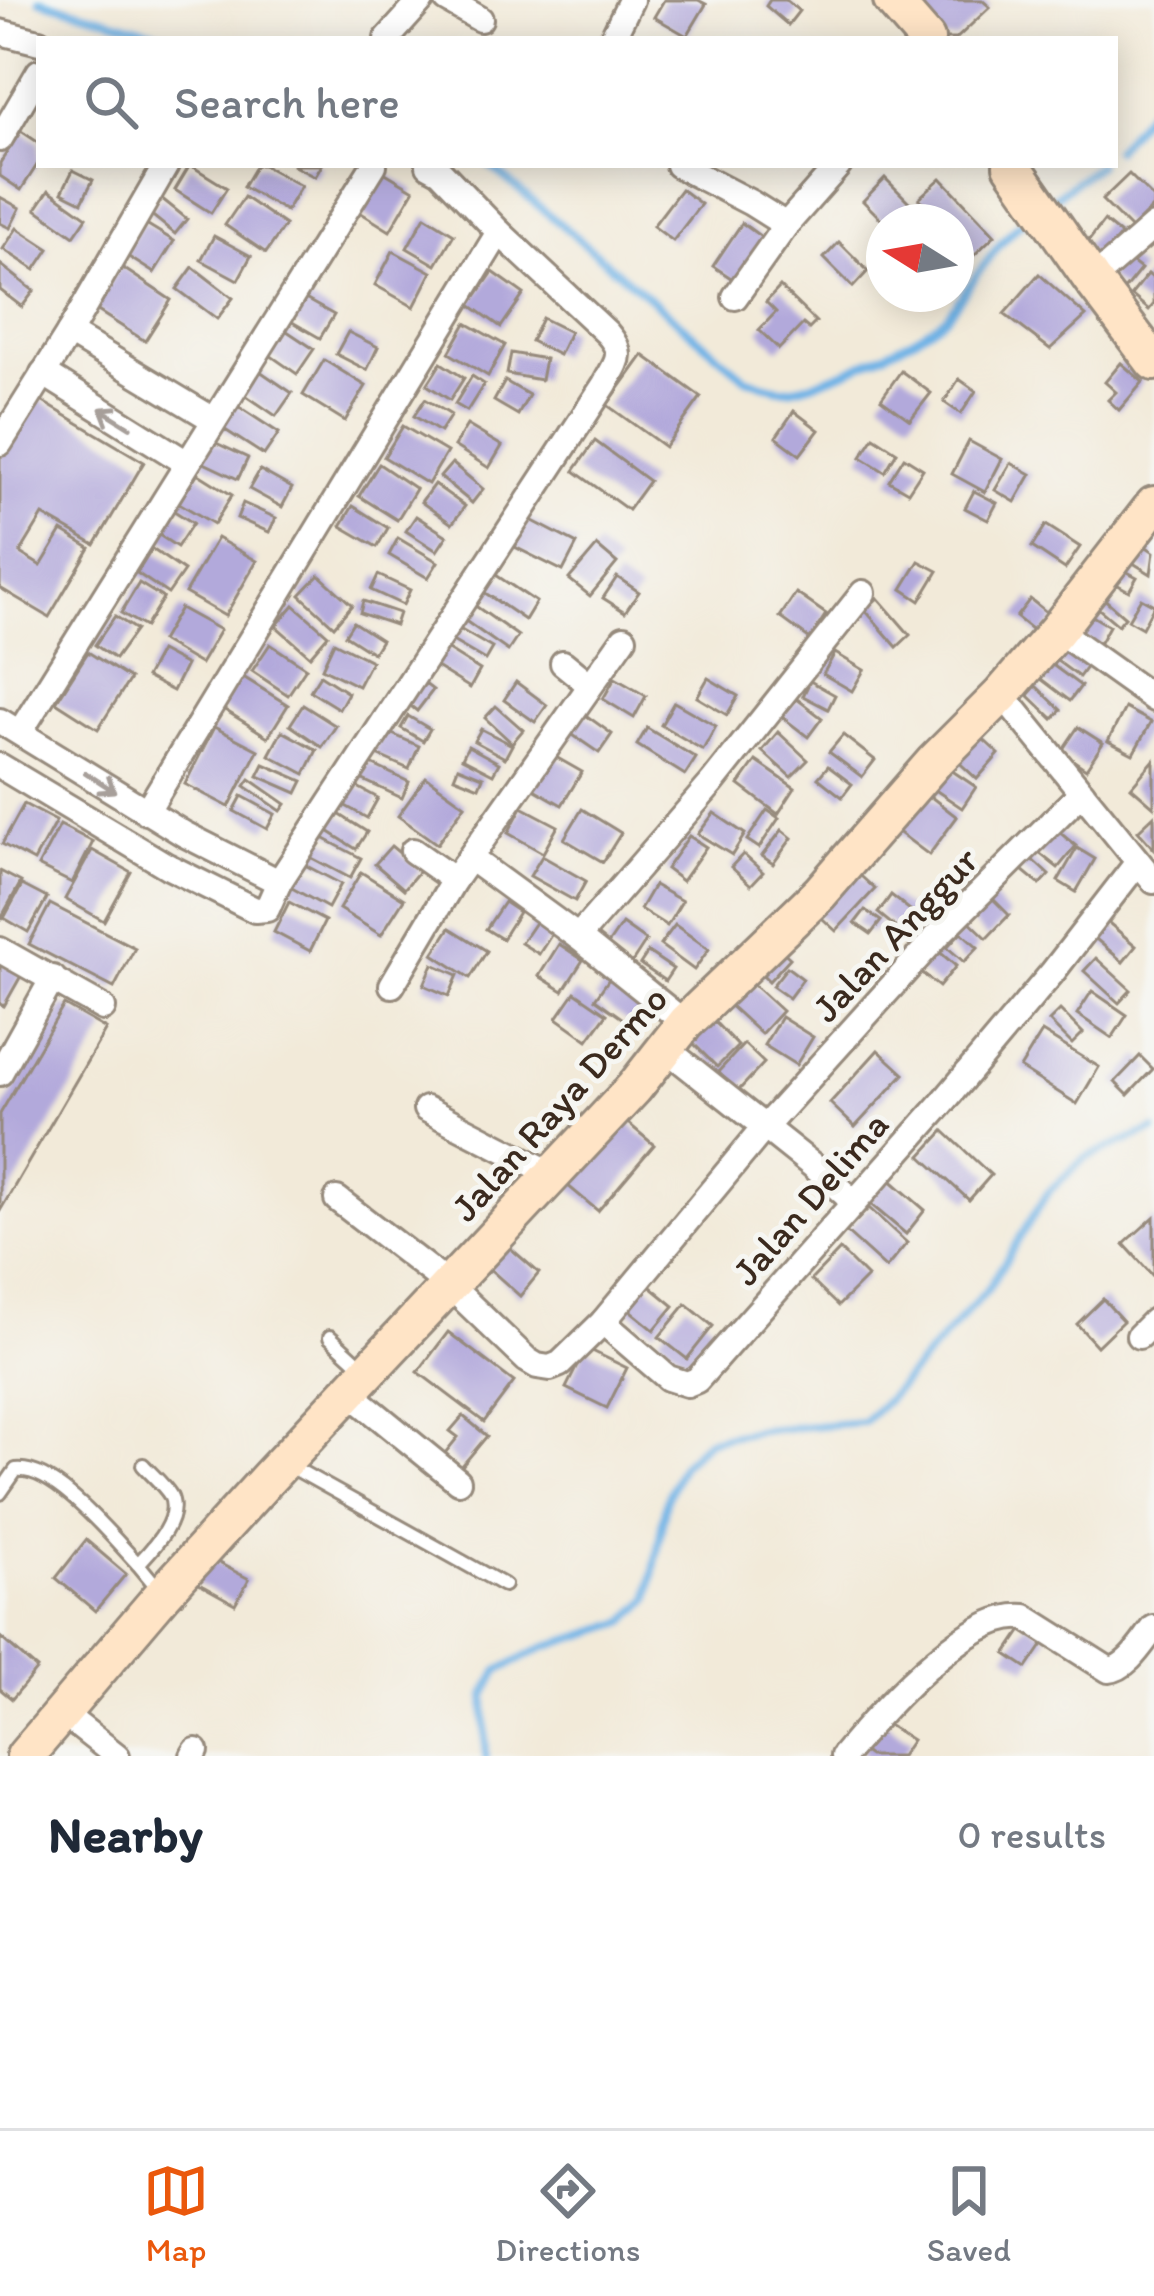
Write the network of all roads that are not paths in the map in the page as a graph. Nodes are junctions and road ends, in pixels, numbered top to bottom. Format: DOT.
graph roads {
  1 [pos="422,0"];
  2 [pos="447,0"];
  3 [pos="631,0"];
  4 [pos="897,2"];
  5 [pos="480,19"];
  6 [pos="0,32"];
  7 [pos="390,36"];
  8 [pos="613,36"];
  9 [pos="924,36"];
  10 [pos="36,41"];
  11 [pos="36,76"];
  12 [pos="0,139"];
  13 [pos="164,168"];
  14 [pos="372,168"];
  15 [pos="432,168"];
  16 [pos="693,168"];
  17 [pos="835,168"];
  18 [pos="1027,187"];
  19 [pos="786,225"];
  20 [pos="1154,226"];
  21 [pos="499,232"];
  22 [pos="1091,280"];
  23 [pos="736,297"];
  24 [pos="69,333"];
  25 [pos="1154,362"];
  26 [pos="43,374"];
  27 [pos="214,420"];
  28 [pos="0,442"];
  29 [pos="188,463"];
  30 [pos="1154,505"];
  31 [pos="863,592"];
  32 [pos="1057,630"];
  33 [pos="624,638"];
  34 [pos="563,663"];
  35 [pos="590,685"];
  36 [pos="1002,694"];
  37 [pos="1154,699"];
  38 [pos="20,732"];
  39 [pos="10,772"];
  40 [pos="1082,792"];
  41 [pos="146,812"];
  42 [pos="413,851"];
  43 [pos="470,858"];
  44 [pos="1146,872"];
  45 [pos="454,880"];
  46 [pos="279,882"];
  47 [pos="578,938"];
  48 [pos="0,950"];
  49 [pos="53,978"];
  50 [pos="392,985"];
  51 [pos="103,1008"];
  52 [pos="675,1036"];
  53 [pos="0,1072"];
  54 [pos="426,1108"];
  55 [pos="764,1129"];
  56 [pos="552,1174"];
  57 [pos="337,1198"];
  58 [pos="854,1202"];
  59 [pos="450,1286"];
  60 [pos="603,1322"];
  61 [pos="330,1336"];
  62 [pos="359,1382"];
  63 [pos="284,1462"];
  64 [pos="143,1466"];
  65 [pos="458,1481"];
  66 [pos="0,1493"];
  67 [pos="138,1564"];
  68 [pos="504,1585"];
  69 [pos="163,1594"];
  70 [pos="1154,1628"];
  71 [pos="61,1712"];
  72 [pos="25,1756"];
  73 [pos="117,1756"];
  74 [pos="843,1756"];
  1 -- 7 [label="street"];
  2 -- 5 [label="street"];
  3 -- 8 [label="street"];
  4 -- 9 [label="street"];
  6 -- 10 [label="street"];
  11 -- 12 [label="street"];
  13 -- 24 [label="street"];
  14 -- 27 [label="street"];
  15 -- 21 [label="street"];
  16 -- 19 [label="street"];
  17 -- 19 [label="street"];
  18 -- 22 [label="street"];
  19 -- 23 [label="street"];
  20 -- 22 [label="street"];
  21 -- 41 [label="street"];
  21 -- 46 [label="street"];
  22 -- 25 [label="street"];
  24 -- 26 [label="street"];
  24 -- 27 [label="street"];
  26 -- 28 [label="street"];
  29 -- 26 [label="street, one-way"];
  27 -- 29 [label="street"];
  29 -- 38 [label="street"];
  30 -- 32 [label="street, Jalan Raya Dermo"];
  31 -- 47 [label="street"];
  32 -- 36 [label="street, Jalan Raya Dermo"];
  32 -- 37 [label="street"];
  33 -- 35 [label="street"];
  34 -- 35 [label="street"];
  35 -- 43 [label="street"];
  36 -- 40 [label="street"];
  36 -- 52 [label="street, Jalan Raya Dermo"];
  38 -- 39 [label="street"];
  38 -- 41 [label="street, one-way"];
  39 -- 46 [label="street"];
  40 -- 44 [label="street"];
  40 -- 55 [label="street, Jalan Anggur"];
  41 -- 46 [label="street"];
  42 -- 45 [label="street"];
  43 -- 45 [label="street"];
  43 -- 47 [label="street"];
  44 -- 58 [label="street, Jalan Delima"];
  45 -- 50 [label="street"];
  47 -- 52 [label="street"];
  48 -- 49 [label="street"];
  49 -- 51 [label="street"];
  49 -- 53 [label="street"];
  52 -- 55 [label="street"];
  52 -- 56 [label="street, Jalan Raya Dermo"];
  54 -- 56 [label="street"];
  55 -- 58 [label="street"];
  55 -- 60 [label="street, Jalan Anggur"];
  56 -- 59 [label="street, Jalan Raya Dermo"];
  57 -- 59 [label="street, Jalan Anggur"];
  58 -- 60 [label="street, Jalan Delima"];
  59 -- 60 [label="street, Jalan Anggur"];
  59 -- 62 [label="street, Jalan Raya Dermo"];
  61 -- 62 [label="lane"];
  62 -- 63 [label="street, Jalan Raya Dermo"];
  62 -- 65 [label="street"];
  63 -- 68 [label="lane"];
  63 -- 69 [label="street, Jalan Raya Dermo"];
  64 -- 67 [label="lane"];
  66 -- 67 [label="lane"];
  67 -- 69 [label="lane"];
  69 -- 71 [label="street, Jalan Raya Dermo"];
  70 -- 74 [label="street"];
  71 -- 72 [label="street, Jalan Raya Dermo"];
  71 -- 73 [label="street"];
}
